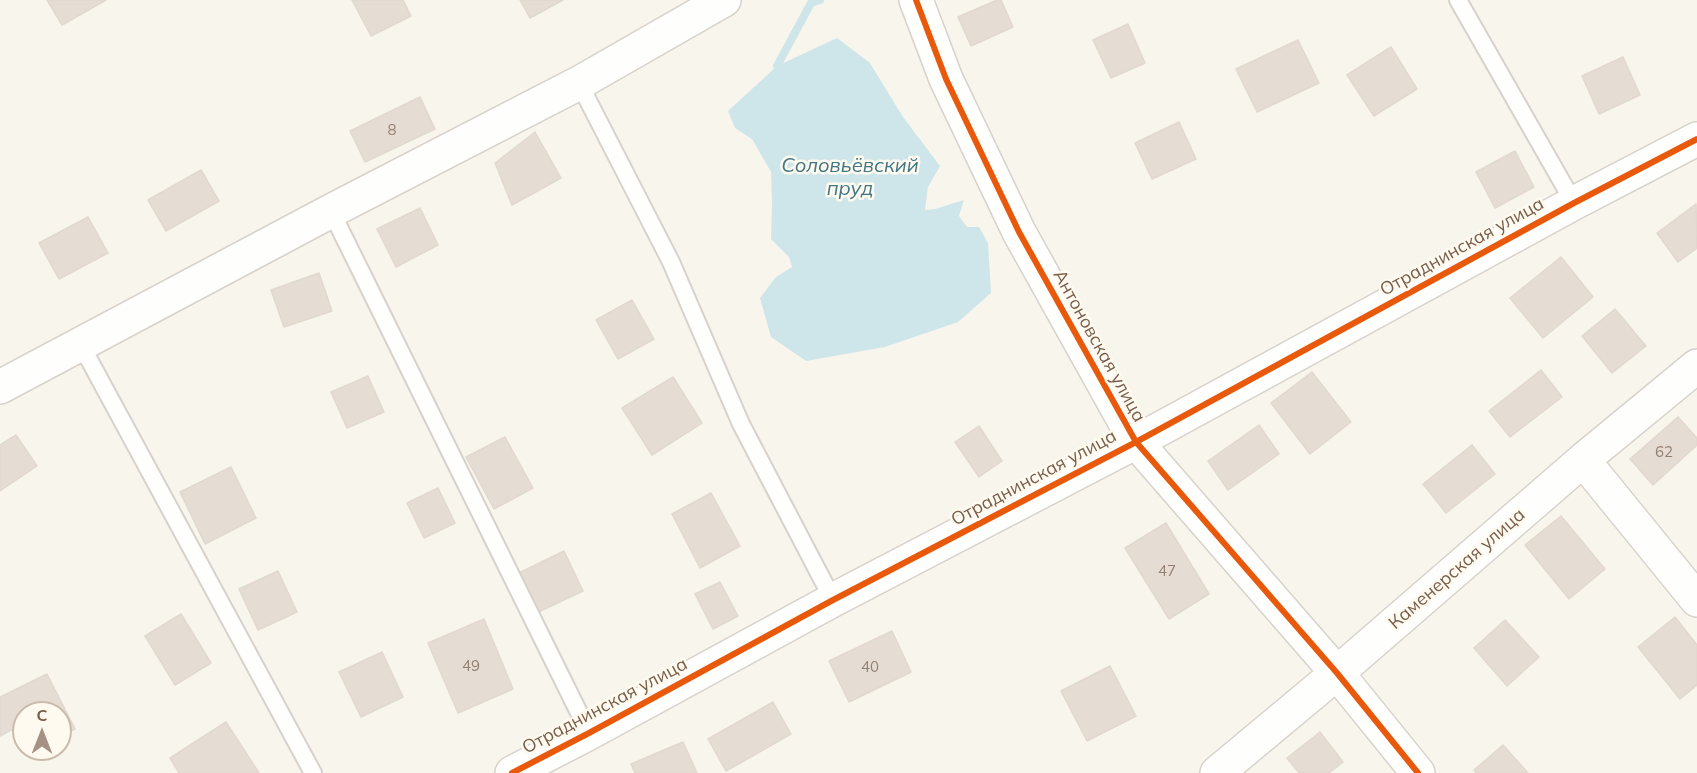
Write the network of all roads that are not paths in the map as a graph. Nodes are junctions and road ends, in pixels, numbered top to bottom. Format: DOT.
graph roads {
  1 [pos="724,0"];
  2 [pos="916,0"];
  3 [pos="1458,0"];
  4 [pos="579,83"];
  5 [pos="1697,139"];
  6 [pos="1574,203"];
  7 [pos="331,211"];
  8 [pos="80,343"];
  9 [pos="1697,366"];
  10 [pos="0,387"];
  11 [pos="1136,442"];
  12 [pos="1583,460"];
  13 [pos="833,600"];
  14 [pos="1697,600"];
  15 [pos="1337,673"];
  16 [pos="589,733"];
  17 [pos="313,773"];
  18 [pos="512,773"];
  19 [pos="1216,773"];
  20 [pos="1418,773"];
  1 -- 4 [label="street"];
  2 -- 11 [label="street, Антоновская улица"];
  3 -- 6 [label="lane"];
  4 -- 7 [label="street"];
  4 -- 13 [label="lane"];
  5 -- 6 [label="street, Отраднинская улица"];
  6 -- 11 [label="street, Отраднинская улица"];
  7 -- 8 [label="street"];
  7 -- 16 [label="lane"];
  8 -- 10 [label="street"];
  8 -- 17 [label="lane"];
  9 -- 12 [label="street, Каменерская улица"];
  11 -- 13 [label="street, Отраднинская улица"];
  11 -- 15 [label="street, Антоновская улица"];
  12 -- 14 [label="street"];
  12 -- 15 [label="street, Каменерская улица"];
  13 -- 16 [label="street, Отраднинская улица"];
  15 -- 19 [label="street, Каменерская улица"];
  15 -- 20 [label="street, Антоновская улица"];
  16 -- 18 [label="street, Отраднинская улица"];
}
